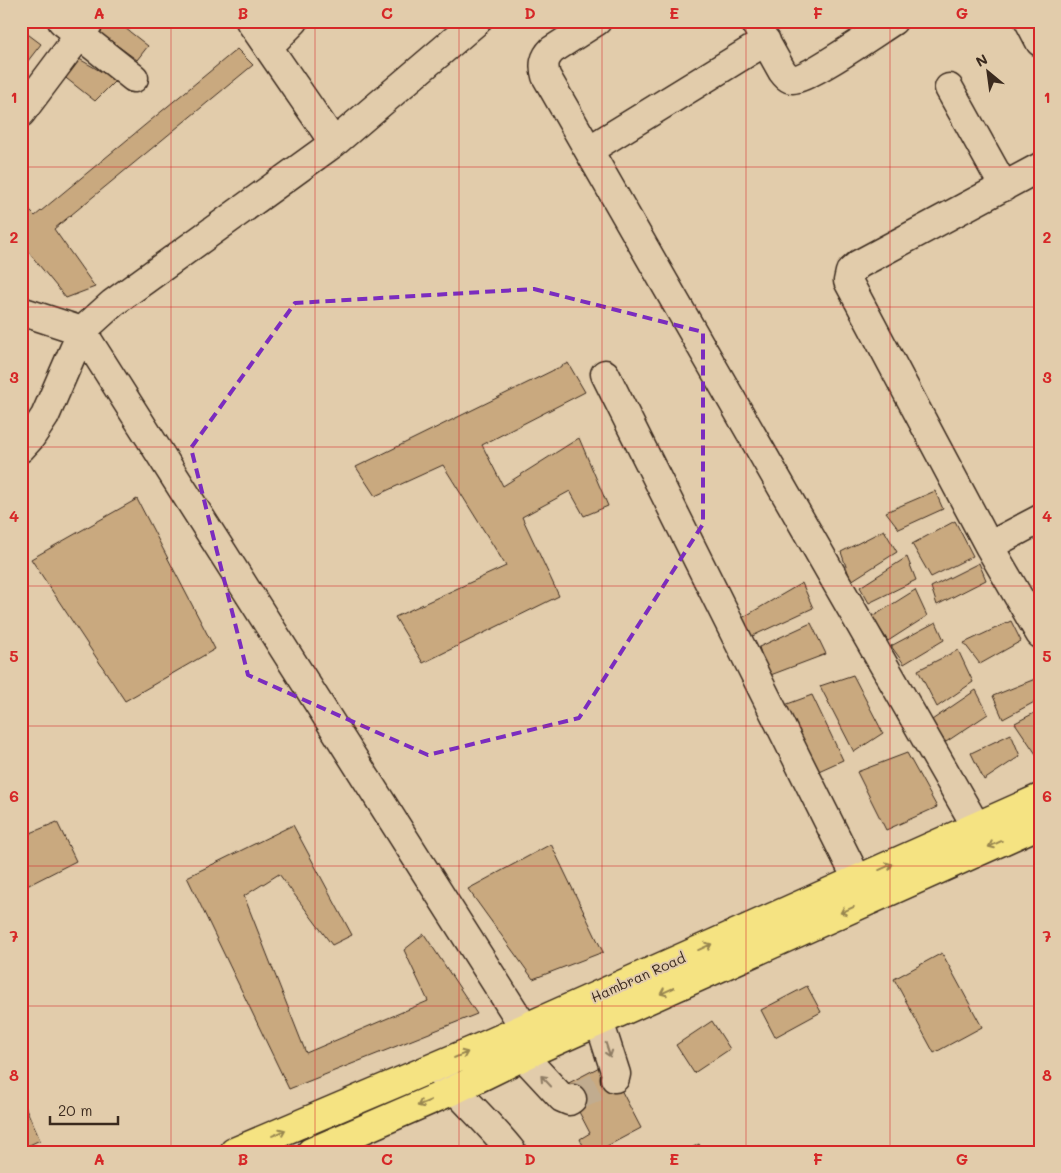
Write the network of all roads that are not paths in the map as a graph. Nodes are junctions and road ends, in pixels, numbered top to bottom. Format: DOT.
graph roads {
  1 [pos="250,21"];
  2 [pos="294,21"];
  3 [pos="597,21"];
  4 [pos="893,21"];
  5 [pos="1029,21"];
  6 [pos="77,26"];
  7 [pos="462,26"];
  8 [pos="760,31"];
  9 [pos="1040,42"];
  10 [pos="268,47"];
  11 [pos="134,78"];
  12 [pos="949,88"];
  13 [pos="21,113"];
  14 [pos="334,143"];
  15 [pos="589,150"];
  16 [pos="1040,167"];
  17 [pos="1004,187"];
  18 [pos="21,311"];
  19 [pos="82,331"];
  20 [pos="605,374"];
  21 [pos="21,448"];
  22 [pos="1040,519"];
  23 [pos="989,546"];
  24 [pos="1040,634"];
  25 [pos="1040,798"];
  26 [pos="1040,824"];
  27 [pos="976,826"];
  28 [pos="858,879"];
  29 [pos="596,1009"];
  30 [pos="524,1027"];
  31 [pos="523,1056"];
  32 [pos="434,1066"];
  33 [pos="615,1078"];
  34 [pos="454,1090"];
  35 [pos="572,1099"];
  36 [pos="234,1152"];
  37 [pos="310,1152"];
  38 [pos="512,1152"];
  1 -- 10 [label="street"];
  2 -- 10 [label="street"];
  3 -- 15 [label="street"];
  4 -- 8 [label="street"];
  5 -- 9 [label="street"];
  6 -- 11 [label="street"];
  6 -- 13 [label="street"];
  7 -- 14 [label="street"];
  8 -- 15 [label="street"];
  10 -- 14 [label="street"];
  12 -- 17 [label="street"];
  14 -- 19 [label="street"];
  15 -- 27 [label="street"];
  16 -- 17 [label="street"];
  17 -- 23 [label="street"];
  18 -- 19 [label="street"];
  19 -- 21 [label="street"];
  19 -- 30 [label="street"];
  20 -- 28 [label="street"];
  22 -- 23 [label="street"];
  23 -- 24 [label="street"];
  25 -- 27 [label="main road, Hambran Road"];
  26 -- 29 [label="main road, Hambran Road, one-way"];
  28 -- 27 [label="main road, Hambran Road, one-way"];
  29 -- 28 [label="main road, Hambran Road, one-way"];
  29 -- 30 [label="main road, Hambran Road"];
  29 -- 31 [label="main road, Hambran Road"];
  29 -- 33 [label="street, one-way"];
  32 -- 30 [label="main road, Hambran Road, one-way"];
  31 -- 34 [label="main road, Hambran Road"];
  35 -- 31 [label="street, one-way"];
  32 -- 34 [label="street"];
  36 -- 32 [label="main road, Hambran Road, one-way"];
  34 -- 37 [label="main road, Hambran Road, one-way"];
  34 -- 38 [label="street"];
}
